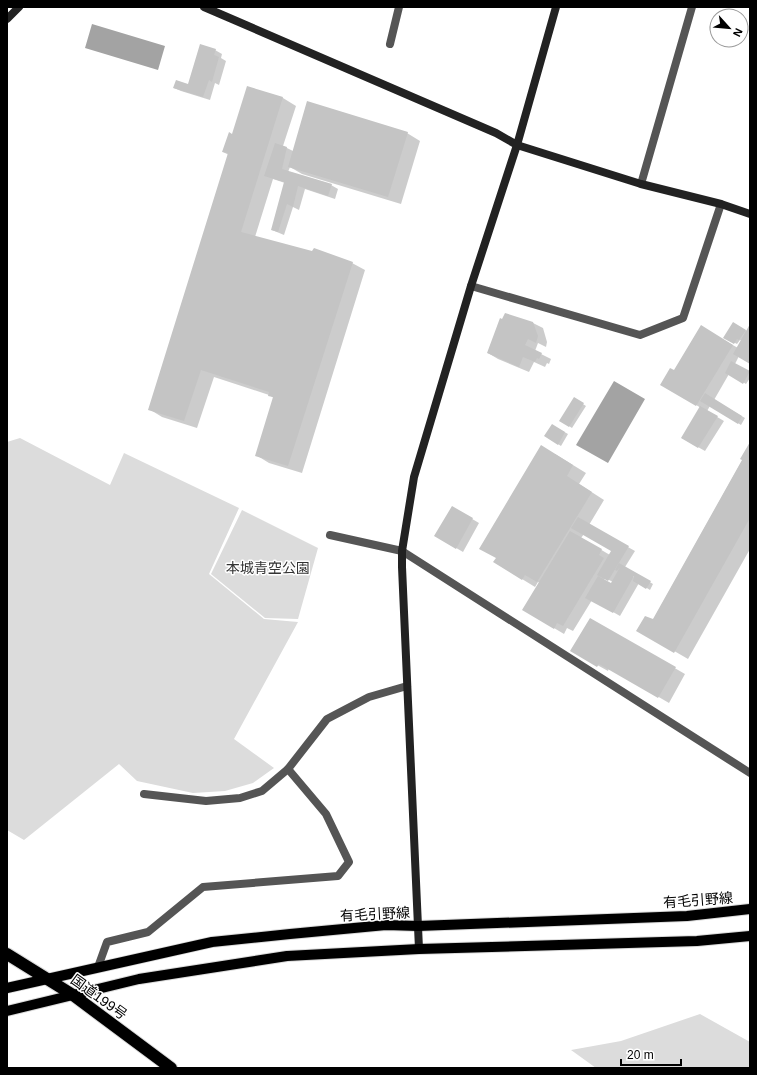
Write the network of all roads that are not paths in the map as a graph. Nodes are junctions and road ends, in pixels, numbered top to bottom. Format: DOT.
graph roads {
  1 [pos="20,7"];
  2 [pos="204,7"];
  3 [pos="399,7"];
  4 [pos="556,7"];
  5 [pos="692,7"];
  6 [pos="7,19"];
  7 [pos="390,44"];
  8 [pos="517,145"];
  9 [pos="641,184"];
  10 [pos="721,204"];
  11 [pos="750,214"];
  12 [pos="471,286"];
  13 [pos="330,534"];
  14 [pos="402,551"];
  15 [pos="407,686"];
  16 [pos="288,769"];
  17 [pos="750,772"];
  18 [pos="144,794"];
  19 [pos="750,909"];
  20 [pos="418,926"];
  21 [pos="750,936"];
  22 [pos="419,949"];
  23 [pos="7,954"];
  24 [pos="98,967"];
  25 [pos="47,979"];
  26 [pos="7,988"];
  27 [pos="73,995"];
  28 [pos="7,1011"];
  29 [pos="171,1068"];
  1 -- 6 [label="street"];
  2 -- 8 [label="street"];
  3 -- 7 [label="street"];
  4 -- 8 [label="street"];
  5 -- 9 [label="street"];
  8 -- 9 [label="street"];
  8 -- 12 [label="street"];
  9 -- 10 [label="street"];
  10 -- 11 [label="street"];
  10 -- 12 [label="street"];
  12 -- 14 [label="street"];
  13 -- 14 [label="street"];
  14 -- 15 [label="street"];
  14 -- 17 [label="street"];
  15 -- 16 [label="street"];
  15 -- 20 [label="street"];
  16 -- 18 [label="street"];
  16 -- 24 [label="street"];
  19 -- 20 [label="main road, 有毛引野線"];
  20 -- 22 [label="street"];
  20 -- 24 [label="main road, 有毛引野線"];
  21 -- 22 [label="main road"];
  22 -- 27 [label="main road"];
  23 -- 25 [label="highway, 国道199号"];
  24 -- 25 [label="main road, 有毛引野線"];
  25 -- 26 [label="main road, 有毛引野線"];
  25 -- 27 [label="highway, 国道199号"];
  27 -- 28 [label="main road"];
  27 -- 29 [label="highway, 国道199号"];
}
